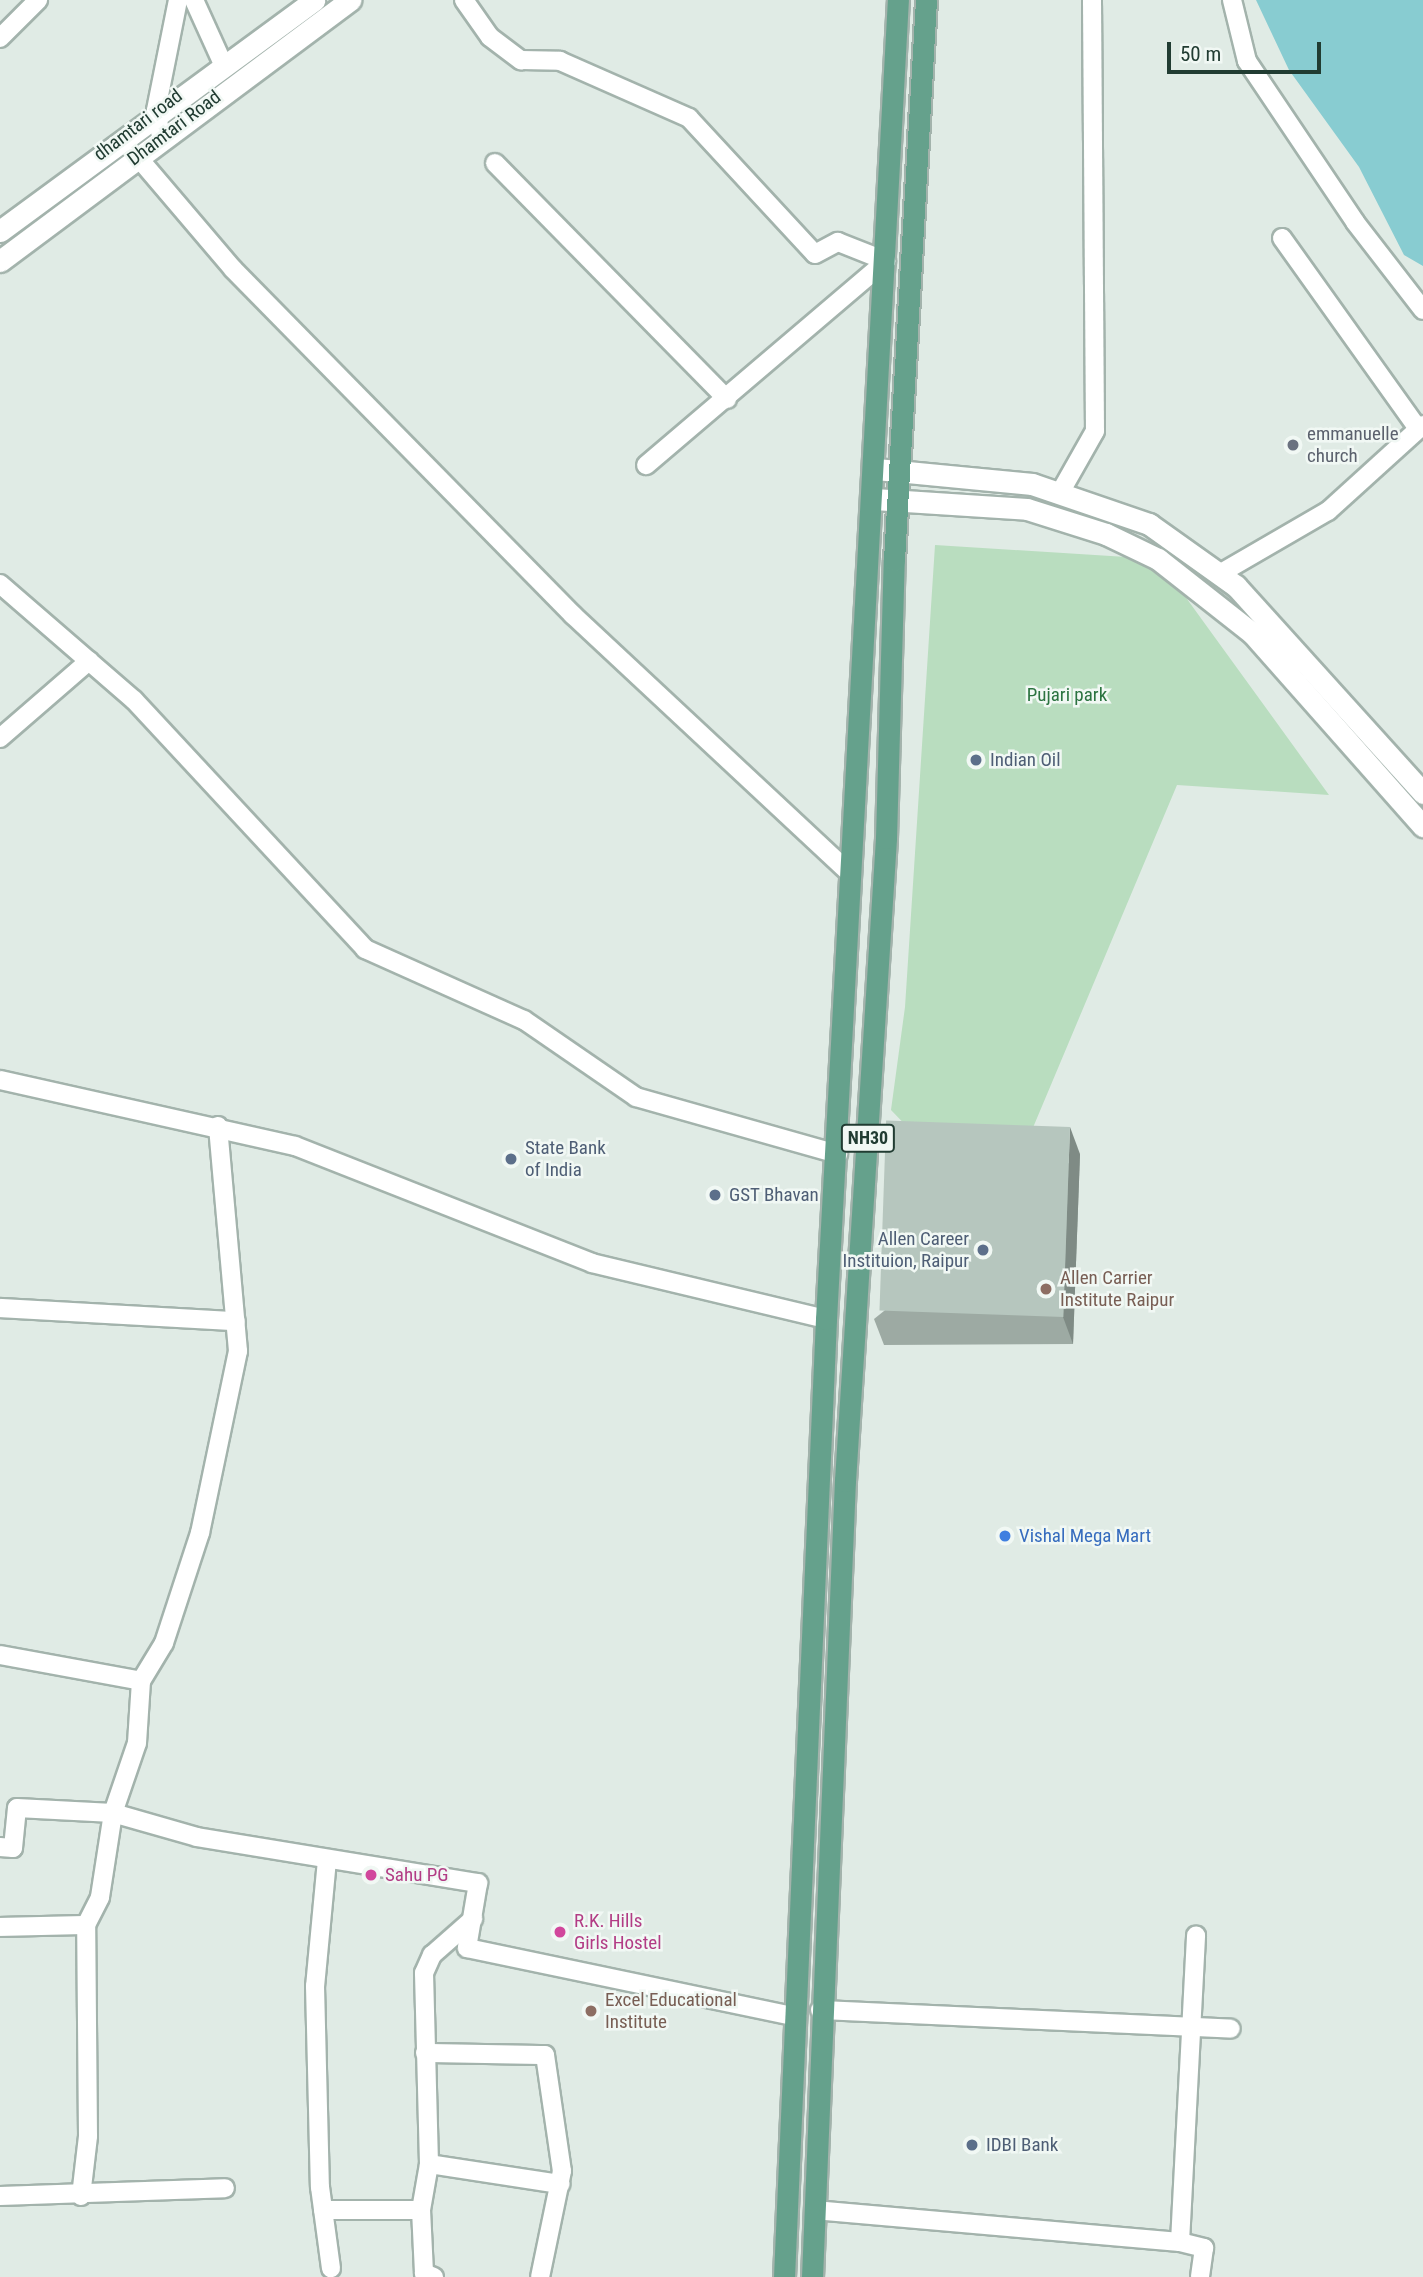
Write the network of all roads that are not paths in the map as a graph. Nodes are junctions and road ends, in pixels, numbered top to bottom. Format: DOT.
graph roads {
  1 [pos="38,0"];
  2 [pos="178,0"];
  3 [pos="194,0"];
  4 [pos="314,0"];
  5 [pos="350,0"];
  6 [pos="464,0"];
  7 [pos="898,0"];
  8 [pos="926,0"];
  9 [pos="1092,0"];
  10 [pos="1232,0"];
  11 [pos="0,38"];
  12 [pos="223,64"];
  13 [pos="156,110"];
  14 [pos="161,136"];
  15 [pos="136,155"];
  16 [pos="495,163"];
  17 [pos="0,231"];
  18 [pos="1282,238"];
  19 [pos="0,261"];
  20 [pos="886,261"];
  21 [pos="1423,310"];
  22 [pos="727,399"];
  23 [pos="1421,427"];
  24 [pos="646,466"];
  25 [pos="876,469"];
  26 [pos="900,472"];
  27 [pos="1061,491"];
  28 [pos="874,499"];
  29 [pos="898,501"];
  30 [pos="1221,573"];
  31 [pos="0,584"];
  32 [pos="89,661"];
  33 [pos="0,738"];
  34 [pos="1423,793"];
  35 [pos="1423,826"];
  36 [pos="851,874"];
  37 [pos="0,1080"];
  38 [pos="218,1126"];
  39 [pos="838,1154"];
  40 [pos="0,1308"];
  41 [pos="826,1319"];
  42 [pos="236,1321"];
  43 [pos="0,1655"];
  44 [pos="141,1681"];
  45 [pos="113,1812"];
  46 [pos="0,1847"];
  47 [pos="327,1860"];
  48 [pos="473,1919"];
  49 [pos="86,1925"];
  50 [pos="0,1927"];
  51 [pos="1196,1935"];
  52 [pos="820,2010"];
  53 [pos="797,2017"];
  54 [pos="1193,2028"];
  55 [pos="1231,2029"];
  56 [pos="425,2053"];
  57 [pos="429,2164"];
  58 [pos="560,2184"];
  59 [pos="225,2188"];
  60 [pos="0,2196"];
  61 [pos="81,2196"];
  62 [pos="323,2210"];
  63 [pos="421,2210"];
  64 [pos="814,2210"];
  65 [pos="1180,2242"];
  66 [pos="331,2269"];
  67 [pos="435,2277"];
  68 [pos="541,2277"];
  69 [pos="784,2277"];
  70 [pos="812,2277"];
  71 [pos="1200,2277"];
  1 -- 11 [label="street"];
  2 -- 13 [label="street"];
  3 -- 12 [label="street"];
  4 -- 12 [label="street, dhamtari road"];
  5 -- 14 [label="street, Dhamtari Road"];
  6 -- 20 [label="street"];
  7 -- 20 [label="main road, NH30"];
  8 -- 26 [label="main road, NH30"];
  9 -- 27 [label="street"];
  10 -- 21 [label="street"];
  12 -- 13 [label="street, dhamtari road"];
  13 -- 14 [label="street"];
  13 -- 17 [label="street, dhamtari road"];
  14 -- 15 [label="street, Dhamtari Road"];
  15 -- 19 [label="street, Dhamtari Road"];
  15 -- 36 [label="street"];
  16 -- 22 [label="street"];
  18 -- 23 [label="street"];
  20 -- 22 [label="street"];
  20 -- 25 [label="main road, NH30"];
  22 -- 24 [label="street"];
  23 -- 30 [label="street"];
  25 -- 26 [label="street"];
  25 -- 28 [label="main road, NH30"];
  26 -- 27 [label="street"];
  26 -- 29 [label="main road, NH30"];
  27 -- 30 [label="street"];
  28 -- 29 [label="street"];
  28 -- 36 [label="main road, NH30"];
  29 -- 35 [label="street"];
  29 -- 52 [label="main road, NH30"];
  30 -- 34 [label="street"];
  31 -- 32 [label="street"];
  32 -- 33 [label="street"];
  32 -- 39 [label="street"];
  36 -- 39 [label="main road, NH30"];
  37 -- 38 [label="street"];
  38 -- 41 [label="street"];
  38 -- 42 [label="street"];
  39 -- 41 [label="main road, NH30"];
  40 -- 42 [label="street"];
  41 -- 53 [label="main road, NH30"];
  42 -- 44 [label="street"];
  43 -- 44 [label="street"];
  44 -- 45 [label="street"];
  45 -- 46 [label="street"];
  45 -- 47 [label="street"];
  45 -- 49 [label="street"];
  47 -- 48 [label="street"];
  47 -- 62 [label="street"];
  48 -- 53 [label="street"];
  48 -- 56 [label="street"];
  49 -- 50 [label="street"];
  49 -- 61 [label="street"];
  51 -- 54 [label="street"];
  52 -- 54 [label="street"];
  52 -- 64 [label="main road, NH30"];
  53 -- 69 [label="main road, NH30"];
  54 -- 55 [label="street"];
  54 -- 65 [label="street"];
  56 -- 57 [label="street"];
  56 -- 58 [label="street"];
  57 -- 58 [label="street"];
  57 -- 63 [label="street"];
  58 -- 68 [label="street"];
  59 -- 61 [label="street"];
  60 -- 61 [label="street"];
  62 -- 63 [label="street"];
  62 -- 66 [label="street"];
  63 -- 67 [label="street"];
  64 -- 65 [label="street"];
  64 -- 70 [label="main road, NH30"];
  65 -- 71 [label="street"];
}
